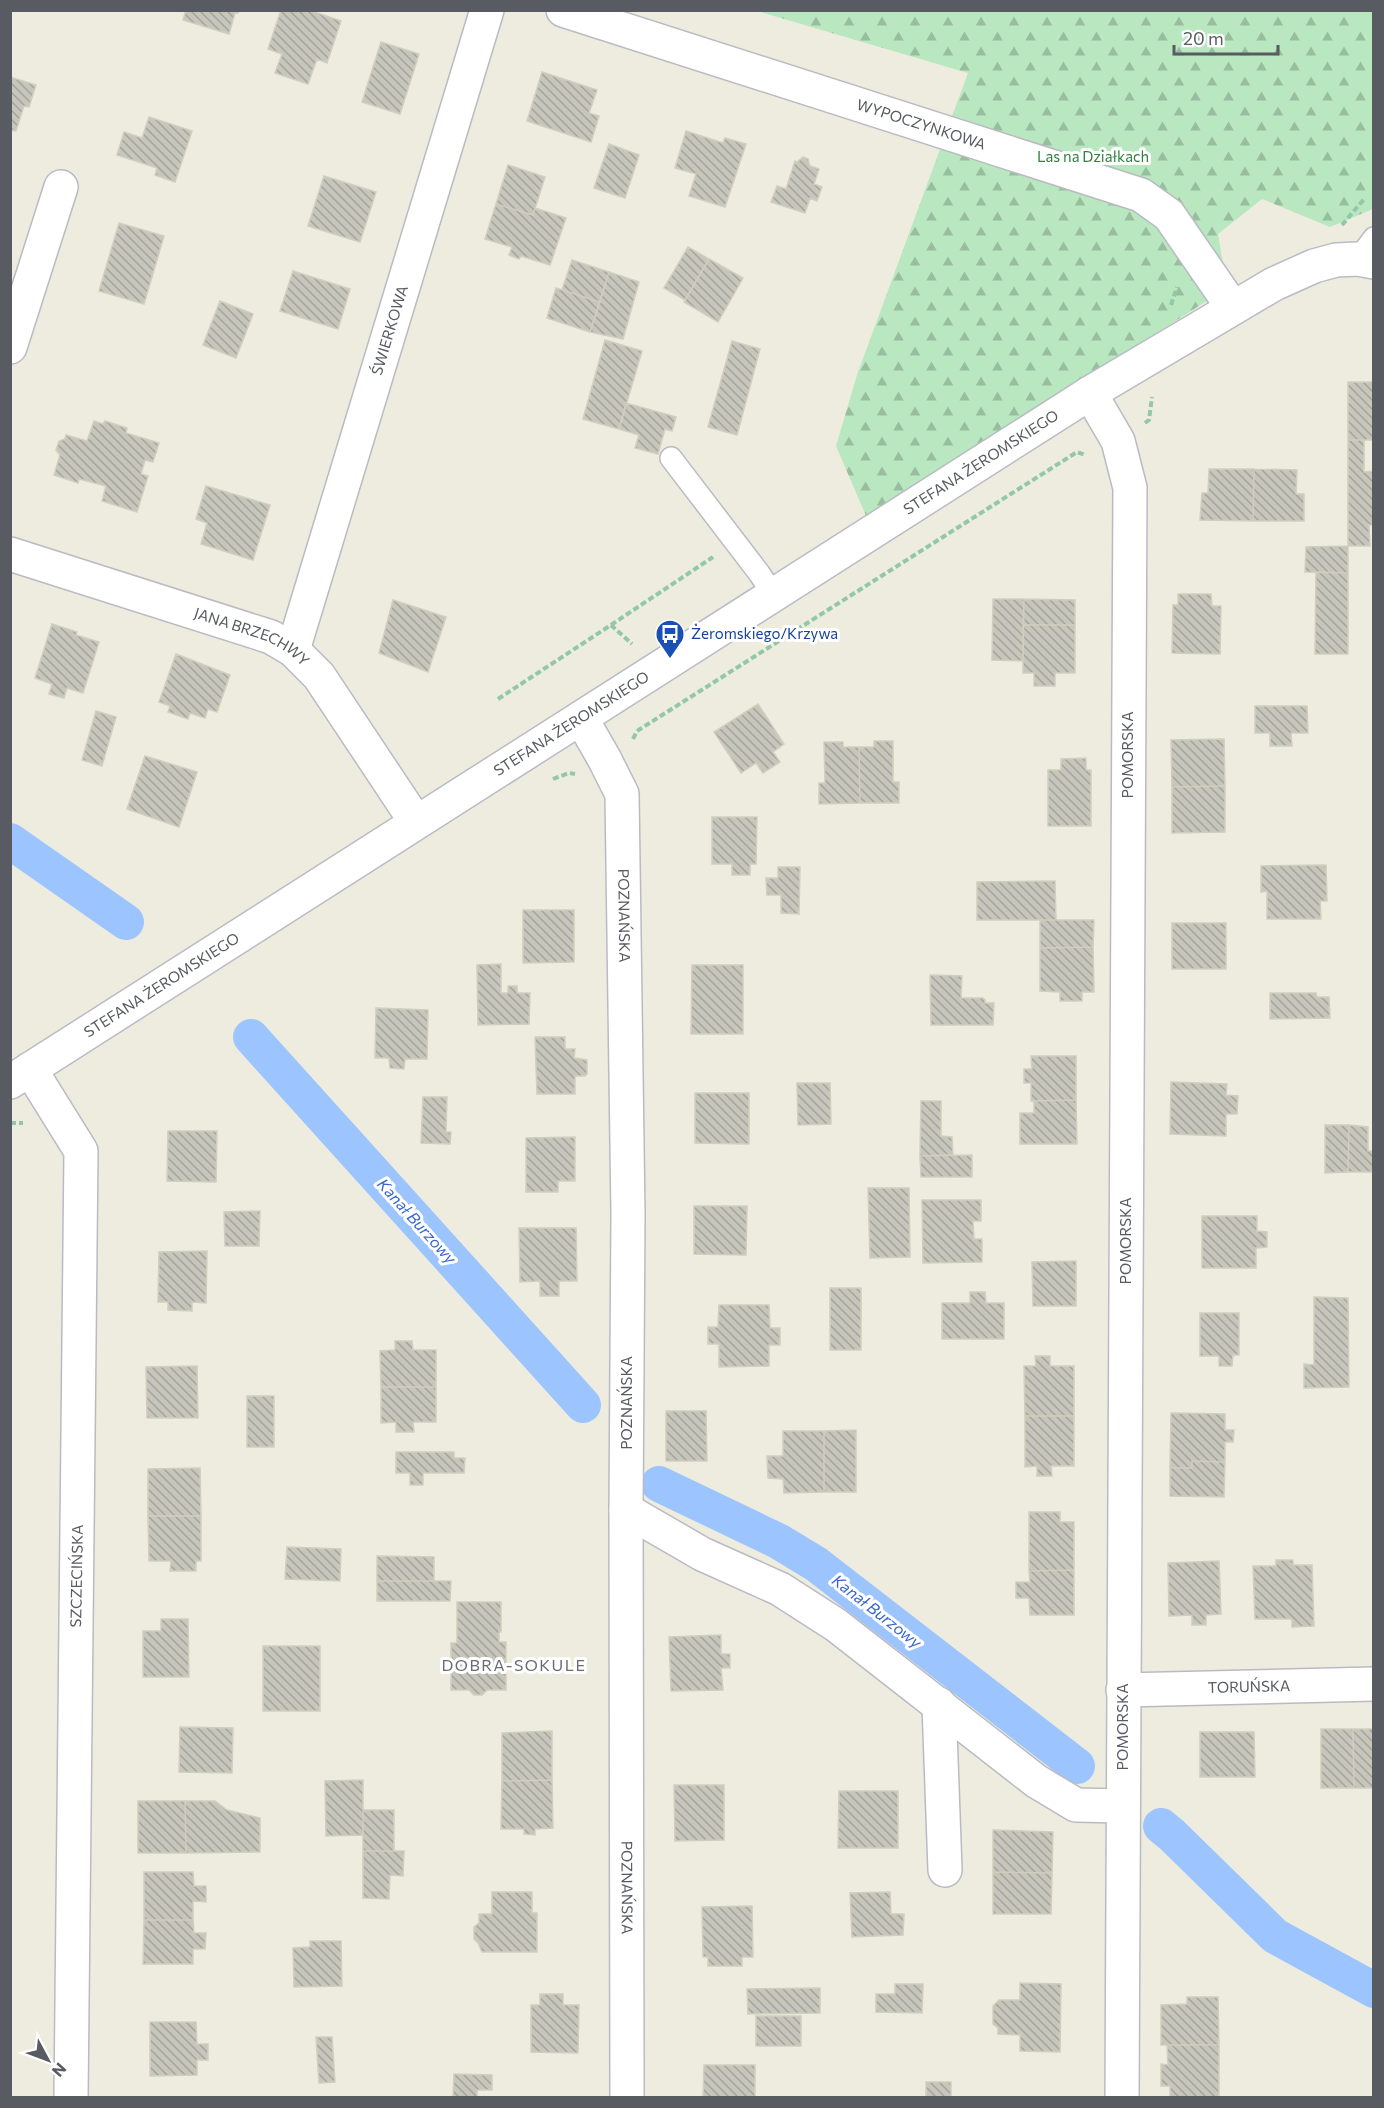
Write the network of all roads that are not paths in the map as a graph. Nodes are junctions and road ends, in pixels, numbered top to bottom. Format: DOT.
graph roads {
  1 [pos="487,10"];
  2 [pos="562,10"];
  3 [pos="61,187"];
  4 [pos="1368,253"];
  5 [pos="1233,308"];
  6 [pos="10,346"];
  7 [pos="1090,393"];
  8 [pos="671,458"];
  9 [pos="10,554"];
  10 [pos="773,594"];
  11 [pos="293,650"];
  12 [pos="580,718"];
  13 [pos="416,822"];
  14 [pos="20,1076"];
  15 [pos="626,1510"];
  16 [pos="1374,1684"];
  17 [pos="1123,1690"];
  18 [pos="939,1704"];
  19 [pos="1122,1806"];
  20 [pos="945,1870"];
  21 [pos="71,2097"];
  22 [pos="627,2097"];
  23 [pos="1122,2097"];
  1 -- 11 [label="street, ŚWIERKOWA"];
  2 -- 5 [label="street, WYPOCZYNKOWA"];
  3 -- 6 [label="street"];
  4 -- 5 [label="street, STEFANA ŻEROMSKIEGO"];
  5 -- 7 [label="street, STEFANA ŻEROMSKIEGO"];
  7 -- 10 [label="street, STEFANA ŻEROMSKIEGO"];
  7 -- 17 [label="street, POMORSKA"];
  8 -- 10 [label="lane"];
  9 -- 11 [label="street, JANA BRZECHWY"];
  10 -- 12 [label="street, STEFANA ŻEROMSKIEGO"];
  11 -- 13 [label="street, JANA BRZECHWY"];
  12 -- 13 [label="street, STEFANA ŻEROMSKIEGO"];
  12 -- 15 [label="street, POZNAŃSKA"];
  13 -- 14 [label="street, STEFANA ŻEROMSKIEGO"];
  14 -- 21 [label="street, SZCZECIŃSKA"];
  15 -- 18 [label="street"];
  15 -- 22 [label="street, POZNAŃSKA"];
  16 -- 17 [label="street, TORUŃSKA"];
  17 -- 19 [label="street, POMORSKA"];
  18 -- 19 [label="street"];
  18 -- 20 [label="street"];
  19 -- 23 [label="street, POMORSKA"];
}
